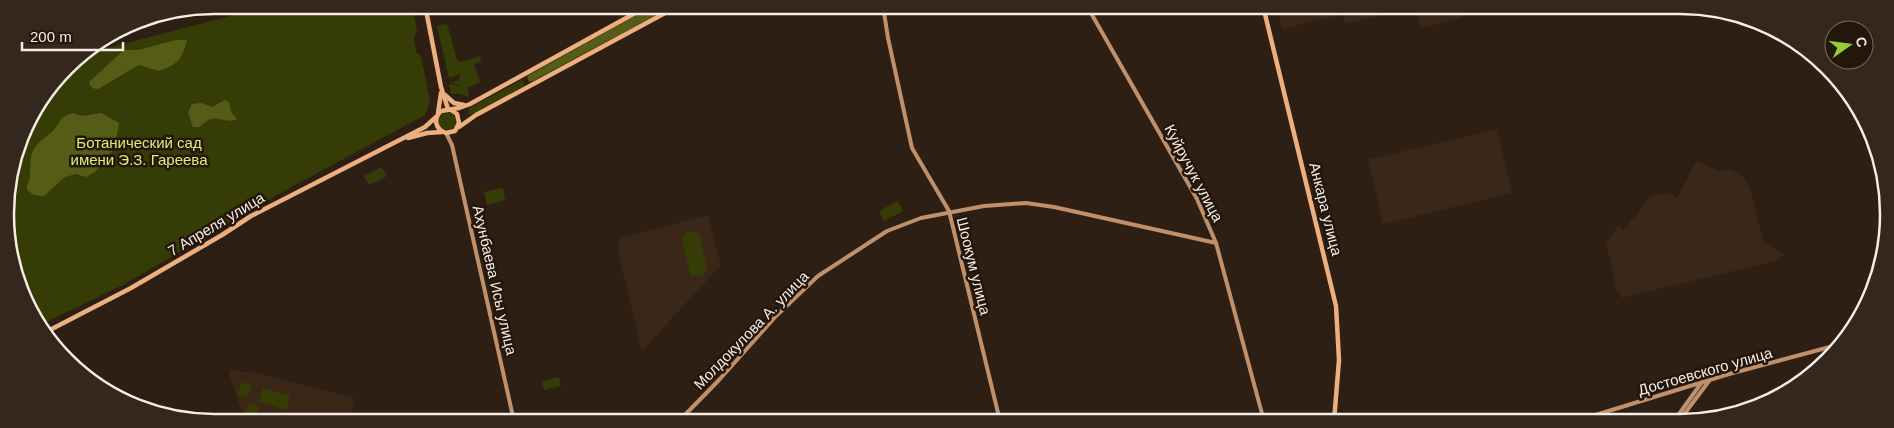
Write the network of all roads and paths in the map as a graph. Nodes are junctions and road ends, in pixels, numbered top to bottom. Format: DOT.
graph roads {
  1 [pos="427,14"];
  2 [pos="634,14"];
  3 [pos="663,14"];
  4 [pos="884,14"];
  5 [pos="1092,14"];
  6 [pos="1265,14"];
  7 [pos="523,76"];
  8 [pos="529,86"];
  9 [pos="441,87"];
  10 [pos="467,105"];
  11 [pos="450,109"];
  12 [pos="437,115"];
  13 [pos="456,130"];
  14 [pos="444,133"];
  15 [pos="401,139"];
  16 [pos="452,145"];
  17 [pos="949,212"];
  18 [pos="1216,242"];
  19 [pos="50,330"];
  20 [pos="1830,347"];
  21 [pos="1710,380"];
  22 [pos="1702,382"];
  23 [pos="1690,386"];
  24 [pos="1704,388"];
  25 [pos="1695,392"];
  26 [pos="512,414"];
  27 [pos="686,414"];
  28 [pos="998,414"];
  29 [pos="1262,414"];
  30 [pos="1334,414"];
  31 [pos="1599,414"];
  32 [pos="1679,414"];
  33 [pos="1684,414"];
  1 -- 9 [label="main road"];
  2 -- 7 [label="main road"];
  3 -- 8 [label="main road"];
  4 -- 17 [label="street, Шоокум улица"];
  5 -- 18 [label="street, Куйручук улица"];
  6 -- 30 [label="main road, Анкара улица"];
  7 -- 8 [label="main road"];
  7 -- 10 [label="main road"];
  8 -- 13 [label="main road"];
  9 -- 10 [label="main road"];
  9 -- 11 [label="main road"];
  9 -- 12 [label="main road"];
  10 -- 11 [label="main road"];
  11 -- 12 [label="main road"];
  11 -- 13 [label="main road"];
  12 -- 14 [label="main road"];
  12 -- 15 [label="main road, 7 Апреля улица"];
  13 -- 14 [label="main road"];
  13 -- 16 [label="street, Ахунбаева Исы улица"];
  14 -- 15 [label="main road, 7 Апреля улица"];
  14 -- 16 [label="street, Ахунбаева Исы улица"];
  15 -- 19 [label="main road, 7 Апреля улица"];
  16 -- 26 [label="street, Ахунбаева Исы улица"];
  17 -- 18 [label="street, Молдокулова А. улица"];
  17 -- 27 [label="street, Молдокулова А. улица"];
  17 -- 28 [label="street, Шоокум улица"];
  18 -- 29 [label="street, Куйручук улица"];
  20 -- 21 [label="street, Достоевского улица"];
  21 -- 22 [label="street, Достоевского улица"];
  21 -- 24 [label="street"];
  22 -- 23 [label="street, Достоевского улица"];
  22 -- 24 [label="street"];
  22 -- 25 [label="street"];
  23 -- 25 [label="street"];
  23 -- 31 [label="street, Достоевского улица"];
  24 -- 33 [label="street"];
  25 -- 32 [label="street"];
}
